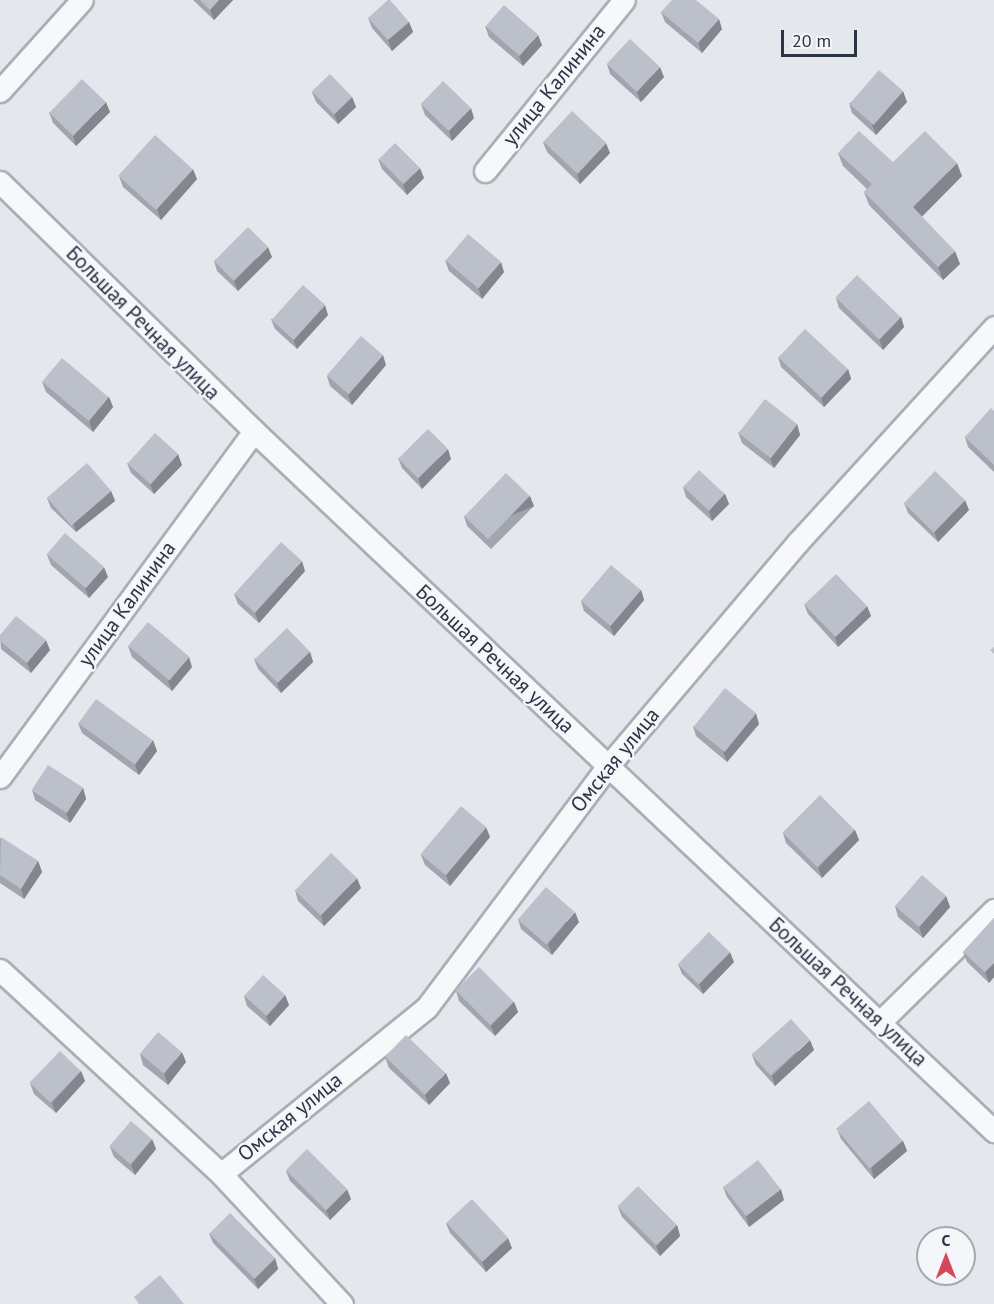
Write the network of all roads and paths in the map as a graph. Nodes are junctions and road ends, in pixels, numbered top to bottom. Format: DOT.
graph roads {
  1 [pos="82,0"];
  2 [pos="624,0"];
  3 [pos="0,91"];
  4 [pos="485,171"];
  5 [pos="0,182"];
  6 [pos="994,327"];
  7 [pos="254,432"];
  8 [pos="608,766"];
  9 [pos="0,777"];
  10 [pos="994,910"];
  11 [pos="0,970"];
  12 [pos="880,1022"];
  13 [pos="994,1131"];
  14 [pos="220,1174"];
  15 [pos="342,1304"];
  1 -- 3 [label="street"];
  2 -- 4 [label="street, улица Калинина"];
  5 -- 7 [label="street, Большая Речная улица"];
  6 -- 8 [label="street, Омская улица"];
  7 -- 8 [label="street, Большая Речная улица"];
  7 -- 9 [label="street, улица Калинина"];
  8 -- 12 [label="street, Большая Речная улица"];
  8 -- 14 [label="street, Омская улица"];
  10 -- 12 [label="street"];
  11 -- 14 [label="street"];
  12 -- 13 [label="street, Большая Речная улица"];
  14 -- 15 [label="street"];
}
